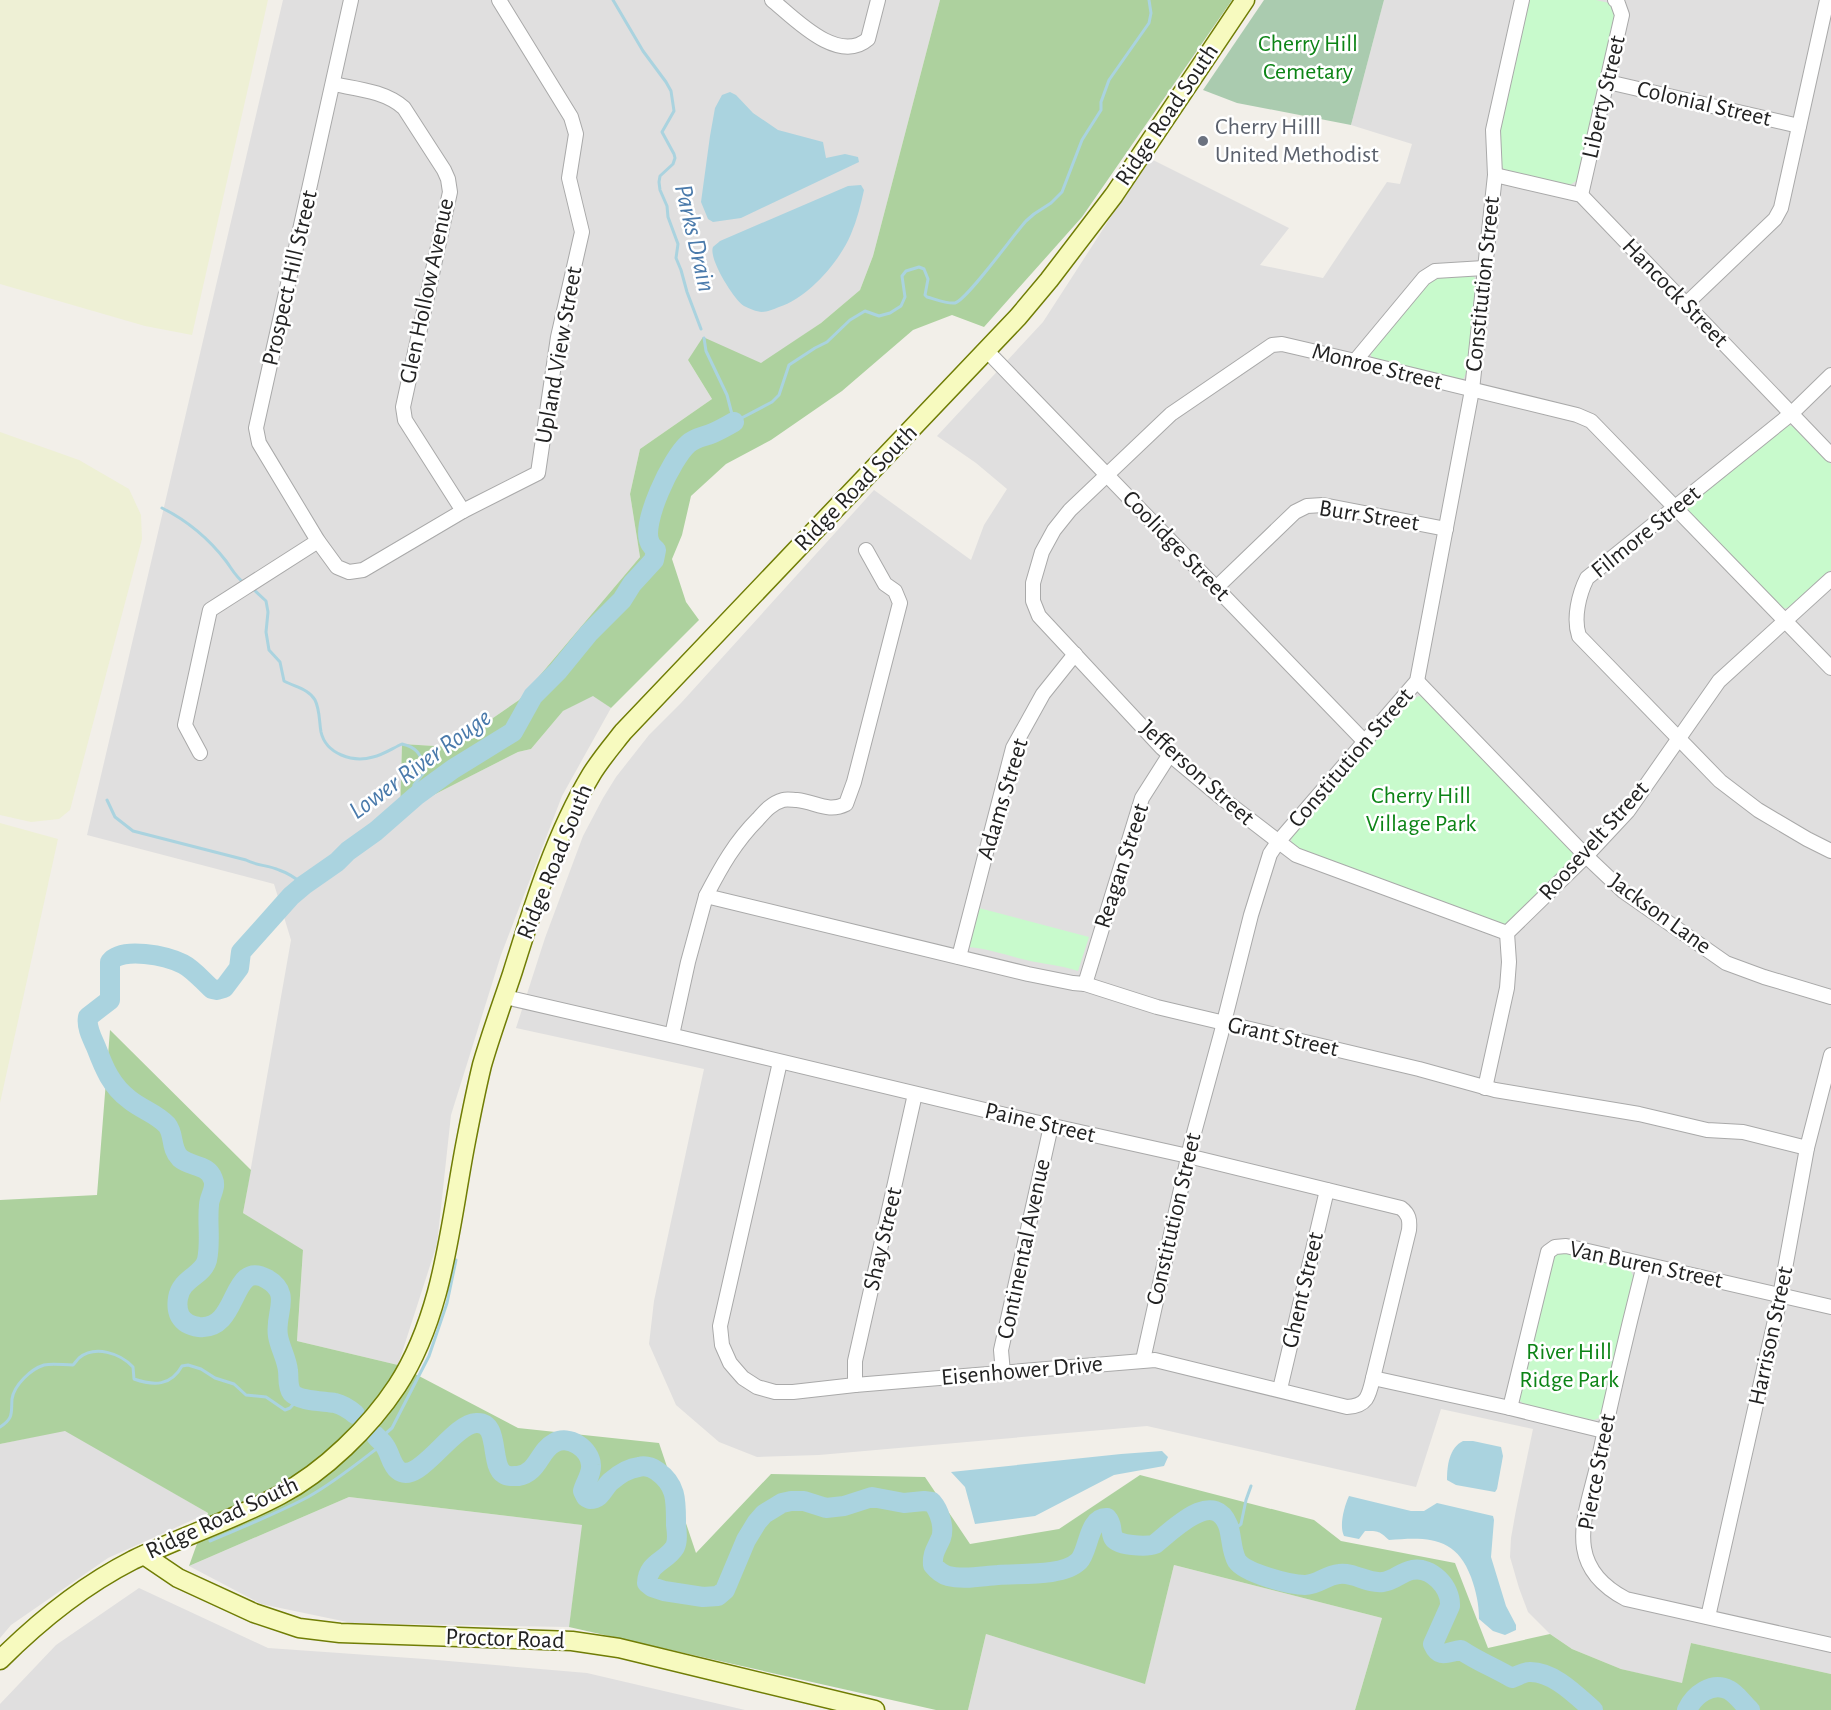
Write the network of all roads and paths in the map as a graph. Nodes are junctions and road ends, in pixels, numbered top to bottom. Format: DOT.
graph roads {
  1 [pos="351,0"];
  2 [pos="499,0"];
  3 [pos="772,0"];
  4 [pos="878,0"];
  5 [pos="1245,0"];
  6 [pos="1522,0"];
  7 [pos="1615,0"];
  8 [pos="1828,9"];
  9 [pos="1608,82"];
  10 [pos="333,84"];
  11 [pos="1799,126"];
  12 [pos="1495,175"];
  13 [pos="1581,195"];
  14 [pos="1484,268"];
  15 [pos="1686,304"];
  16 [pos="987,351"];
  17 [pos="1355,361"];
  18 [pos="1831,375"];
  19 [pos="1472,390"];
  20 [pos="1792,413"];
  21 [pos="1831,455"];
  22 [pos="1107,475"];
  23 [pos="1675,507"];
  24 [pos="463,511"];
  25 [pos="1446,529"];
  26 [pos="318,541"];
  27 [pos="866,550"];
  28 [pos="1831,579"];
  29 [pos="1216,588"];
  30 [pos="1784,621"];
  31 [pos="1075,654"];
  32 [pos="1831,668"];
  33 [pos="1417,681"];
  34 [pos="1679,738"];
  35 [pos="1365,742"];
  36 [pos="200,753"];
  37 [pos="1170,754"];
  38 [pos="1278,842"];
  39 [pos="1831,851"];
  40 [pos="1586,856"];
  41 [pos="706,896"];
  42 [pos="1508,933"];
  43 [pos="959,957"];
  44 [pos="1085,984"];
  45 [pos="505,997"];
  46 [pos="1831,997"];
  47 [pos="1223,1024"];
  48 [pos="672,1035"];
  49 [pos="1831,1055"];
  50 [pos="780,1062"];
  51 [pos="1485,1088"];
  52 [pos="915,1094"];
  53 [pos="1051,1126"];
  54 [pos="1807,1148"];
  55 [pos="1188,1156"];
  56 [pos="1327,1190"];
  57 [pos="1644,1265"];
  58 [pos="1780,1295"];
  59 [pos="1831,1307"];
  60 [pos="1143,1360"];
  61 [pos="1003,1372"];
  62 [pos="1373,1378"];
  63 [pos="855,1385"];
  64 [pos="1280,1389"];
  65 [pos="1510,1408"];
  66 [pos="1604,1431"];
  67 [pos="144,1555"];
  68 [pos="1708,1617"];
  69 [pos="1831,1645"];
  70 [pos="0,1660"];
  71 [pos="875,1710"];
  1 -- 10 [label="street, Prospect Hill Street"];
  2 -- 24 [label="street, Upland View Street"];
  3 -- 4 [label="street"];
  5 -- 16 [label="main road, Ridge Road South"];
  6 -- 12 [label="street, Constitution Street"];
  7 -- 9 [label="street, Liberty Street"];
  8 -- 11 [label="street"];
  9 -- 11 [label="street, Colonial Street"];
  9 -- 13 [label="street, Liberty Street"];
  10 -- 24 [label="street, Glen Hollow Avenue"];
  10 -- 26 [label="street, Prospect Hill Street"];
  11 -- 15 [label="street"];
  12 -- 13 [label="street"];
  12 -- 14 [label="street, Constitution Street"];
  13 -- 15 [label="street, Hancock Street"];
  14 -- 17 [label="street"];
  14 -- 19 [label="street, Constitution Street"];
  15 -- 20 [label="street, Hancock Street"];
  16 -- 22 [label="street, Coolidge Street"];
  16 -- 45 [label="main road, Ridge Road South"];
  17 -- 19 [label="street, Monroe Street"];
  17 -- 22 [label="street, Monroe Street"];
  18 -- 20 [label="street, Filmore Street"];
  19 -- 23 [label="street, Monroe Street"];
  19 -- 25 [label="street, Constitution Street"];
  20 -- 21 [label="street, Hancock Street"];
  20 -- 23 [label="street, Filmore Street"];
  22 -- 29 [label="street, Coolidge Street"];
  22 -- 31 [label="street, Jefferson Street"];
  23 -- 30 [label="street, Monroe Street"];
  23 -- 34 [label="street, Filmore Street"];
  24 -- 26 [label="street, Upland View Street"];
  25 -- 29 [label="street, Burr Street"];
  25 -- 33 [label="street, Constitution Street"];
  26 -- 36 [label="street"];
  27 -- 41 [label="street"];
  28 -- 30 [label="street, Roosevelt Street"];
  29 -- 35 [label="street, Coolidge Street"];
  30 -- 32 [label="street, Monroe Street"];
  30 -- 34 [label="street, Roosevelt Street"];
  31 -- 37 [label="street, Jefferson Street"];
  31 -- 43 [label="street, Adams Street"];
  33 -- 35 [label="street, Constitution Street"];
  33 -- 40 [label="street, Jackson Lane"];
  34 -- 39 [label="street"];
  34 -- 40 [label="street, Roosevelt Street"];
  35 -- 38 [label="street, Constitution Street"];
  37 -- 38 [label="street, Jefferson Street"];
  37 -- 44 [label="street, Reagan Street"];
  38 -- 42 [label="street, Jefferson Street"];
  38 -- 47 [label="street, Constitution Street"];
  40 -- 42 [label="street, Roosevelt Street"];
  40 -- 46 [label="street, Jackson Lane"];
  41 -- 43 [label="street, Grant Street"];
  41 -- 48 [label="street"];
  42 -- 51 [label="street"];
  43 -- 44 [label="street, Grant Street"];
  44 -- 47 [label="street, Grant Street"];
  45 -- 48 [label="street, Paine Street"];
  45 -- 67 [label="main road, Ridge Road South"];
  47 -- 51 [label="street, Grant Street"];
  47 -- 55 [label="street, Constitution Street"];
  48 -- 50 [label="street, Paine Street"];
  49 -- 54 [label="street, Harrison Street"];
  50 -- 52 [label="street, Paine Street"];
  50 -- 63 [label="street, Eisenhower Drive"];
  51 -- 54 [label="street, Grant Street"];
  52 -- 53 [label="street, Paine Street"];
  52 -- 63 [label="street, Shay Street"];
  53 -- 55 [label="street, Paine Street"];
  53 -- 61 [label="street, Continental Avenue"];
  54 -- 58 [label="street, Harrison Street"];
  55 -- 56 [label="street, Paine Street"];
  55 -- 60 [label="street, Constitution Street"];
  56 -- 62 [label="street, Paine Street"];
  56 -- 64 [label="street, Ghent Street"];
  57 -- 58 [label="street, Van Buren Street"];
  57 -- 65 [label="street, Van Buren Street"];
  57 -- 66 [label="street, Pierce Street"];
  58 -- 59 [label="street, Van Buren Street"];
  58 -- 68 [label="street, Harrison Street"];
  60 -- 61 [label="street, Eisenhower Drive"];
  60 -- 64 [label="street, Eisenhower Drive"];
  61 -- 63 [label="street, Eisenhower Drive"];
  62 -- 64 [label="street, Eisenhower Drive"];
  62 -- 65 [label="street"];
  65 -- 66 [label="street"];
  66 -- 68 [label="street, Pierce Street"];
  67 -- 70 [label="main road, Ridge Road South"];
  67 -- 71 [label="main road, Proctor Road"];
  68 -- 69 [label="street, Pierce Street"];
}
